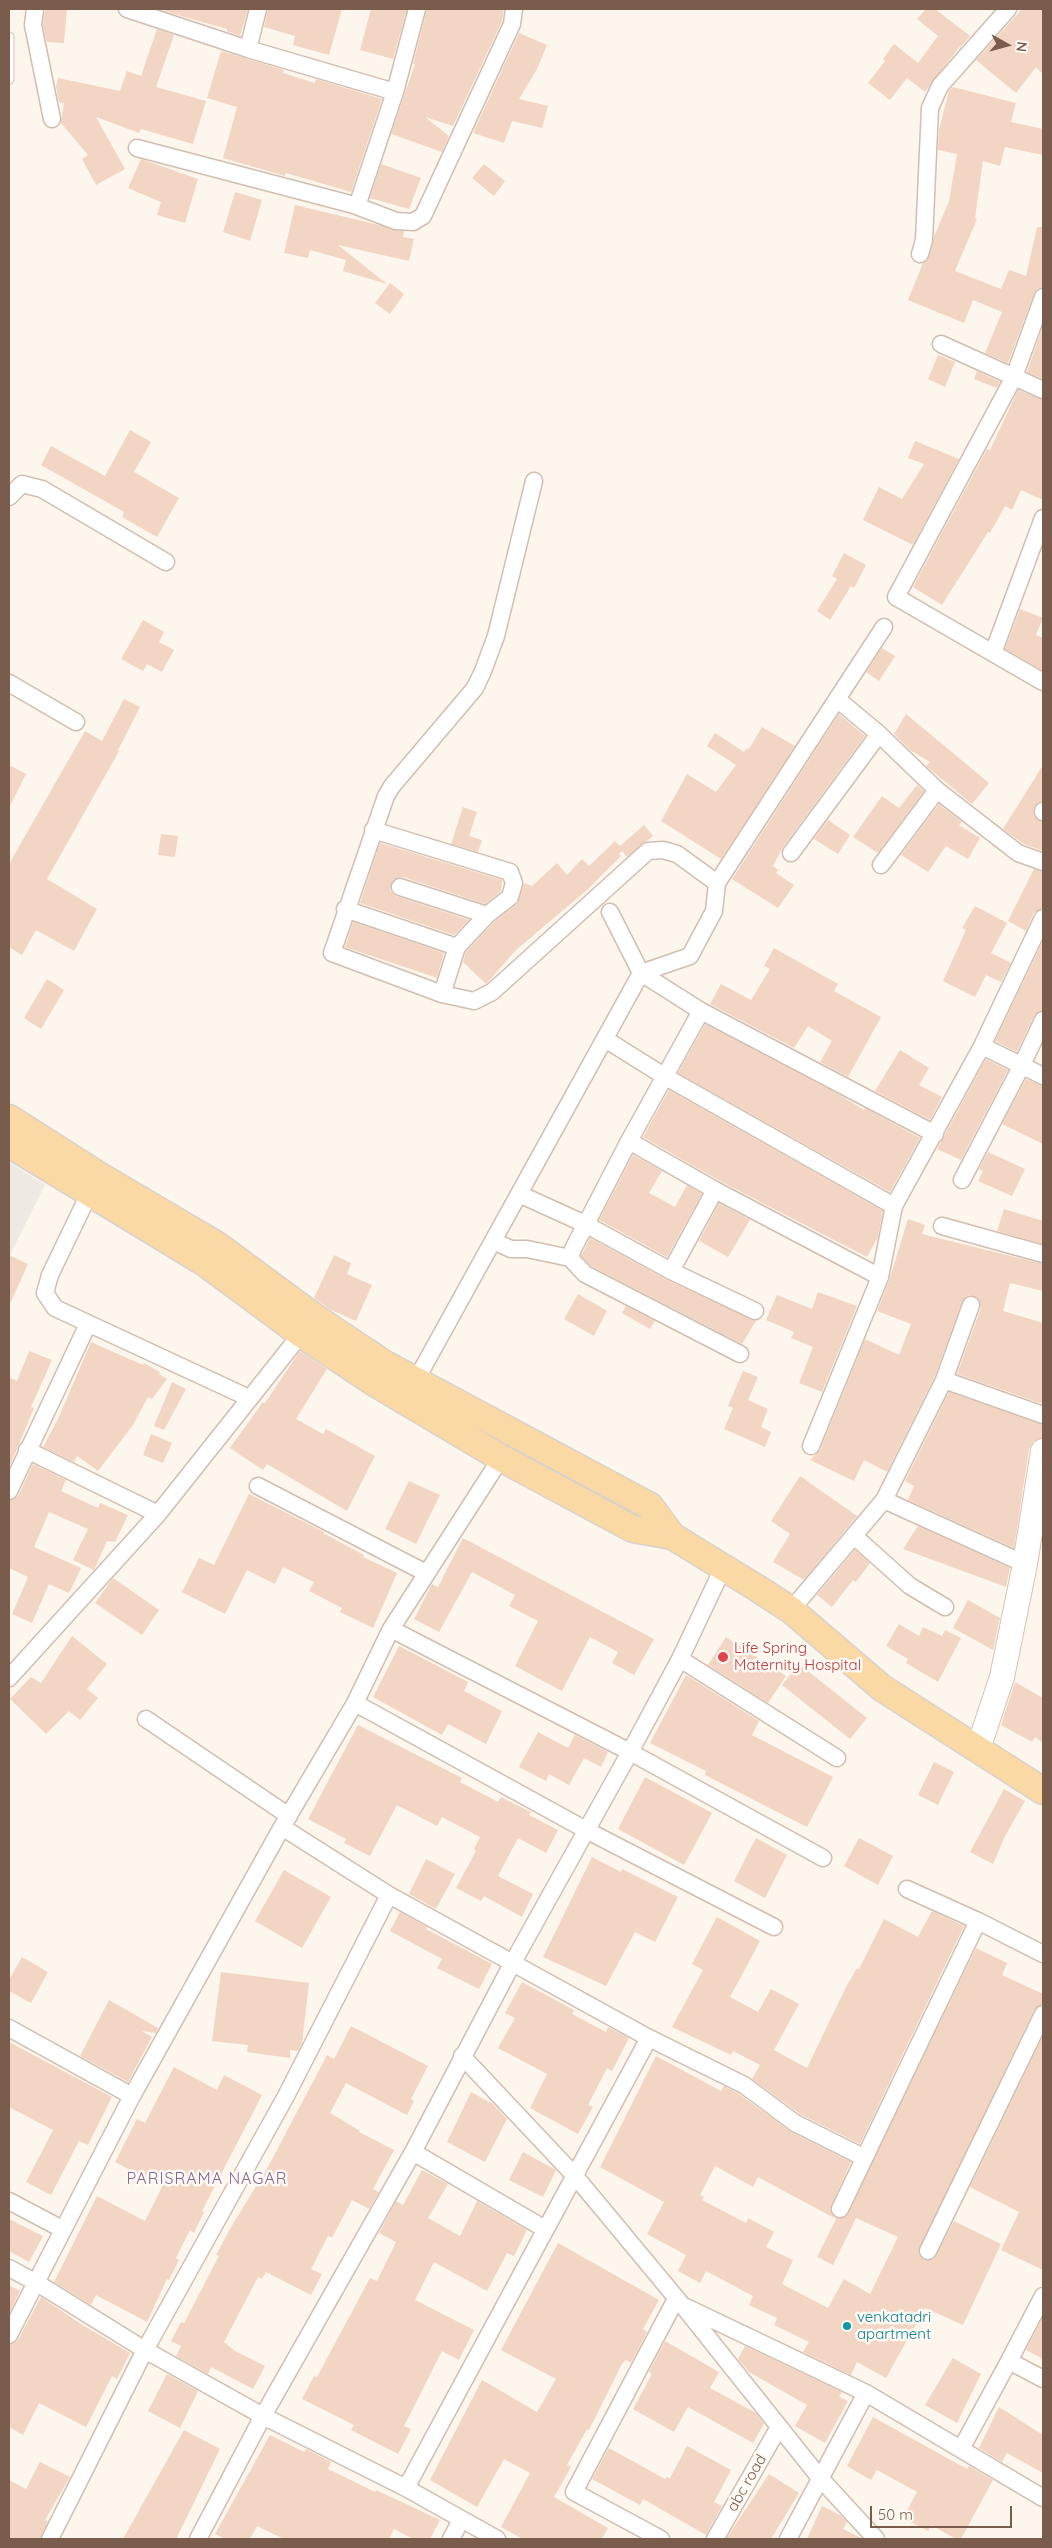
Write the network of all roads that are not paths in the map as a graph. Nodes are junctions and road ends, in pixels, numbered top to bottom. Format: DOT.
graph roads {
  1 [pos="35,9"];
  2 [pos="128,9"];
  3 [pos="258,9"];
  4 [pos="418,9"];
  5 [pos="514,9"];
  6 [pos="1008,9"];
  7 [pos="9,38"];
  8 [pos="248,49"];
  9 [pos="9,79"];
  10 [pos="395,92"];
  11 [pos="52,119"];
  12 [pos="137,148"];
  13 [pos="357,206"];
  14 [pos="920,254"];
  15 [pos="1043,297"];
  16 [pos="941,344"];
  17 [pos="1014,377"];
  18 [pos="1043,390"];
  19 [pos="534,481"];
  20 [pos="9,497"];
  21 [pos="1043,518"];
  22 [pos="166,562"];
  23 [pos="884,627"];
  24 [pos="993,652"];
  25 [pos="9,682"];
  26 [pos="1043,682"];
  27 [pos="837,699"];
  28 [pos="76,722"];
  29 [pos="879,734"];
  30 [pos="937,790"];
  31 [pos="373,830"];
  32 [pos="791,854"];
  33 [pos="1043,862"];
  34 [pos="881,864"];
  35 [pos="717,883"];
  36 [pos="400,887"];
  37 [pos="345,909"];
  38 [pos="610,912"];
  39 [pos="487,915"];
  40 [pos="1043,918"];
  41 [pos="457,947"];
  42 [pos="642,973"];
  43 [pos="442,994"];
  44 [pos="701,1011"];
  45 [pos="1043,1020"];
  46 [pos="605,1038"];
  47 [pos="982,1046"];
  48 [pos="1022,1065"];
  49 [pos="664,1076"];
  50 [pos="1043,1076"];
  51 [pos="9,1118"];
  52 [pos="935,1134"];
  53 [pos="629,1141"];
  54 [pos="9,1144"];
  55 [pos="962,1180"];
  56 [pos="715,1190"];
  57 [pos="89,1194"];
  58 [pos="519,1194"];
  59 [pos="894,1206"];
  60 [pos="585,1224"];
  61 [pos="942,1226"];
  62 [pos="493,1241"];
  63 [pos="1043,1254"];
  64 [pos="570,1258"];
  65 [pos="670,1271"];
  66 [pos="880,1276"];
  67 [pos="971,1305"];
  68 [pos="755,1311"];
  69 [pos="88,1324"];
  70 [pos="301,1334"];
  71 [pos="740,1354"];
  72 [pos="944,1380"];
  73 [pos="415,1382"];
  74 [pos="249,1398"];
  75 [pos="1043,1415"];
  76 [pos="811,1446"];
  77 [pos="27,1450"];
  78 [pos="1043,1451"];
  79 [pos="501,1458"];
  80 [pos="258,1486"];
  81 [pos="9,1491"];
  82 [pos="884,1500"];
  83 [pos="158,1514"];
  84 [pos="672,1536"];
  85 [pos="854,1536"];
  86 [pos="1025,1564"];
  87 [pos="723,1568"];
  88 [pos="426,1573"];
  89 [pos="945,1607"];
  90 [pos="791,1610"];
  91 [pos="391,1629"];
  92 [pos="680,1659"];
  93 [pos="9,1678"];
  94 [pos="355,1703"];
  95 [pos="146,1718"];
  96 [pos="978,1749"];
  97 [pos="630,1752"];
  98 [pos="837,1758"];
  99 [pos="1043,1791"];
  100 [pos="285,1821"];
  101 [pos="586,1830"];
  102 [pos="822,1858"];
  103 [pos="907,1890"];
  104 [pos="389,1895"];
  105 [pos="978,1921"];
  106 [pos="774,1927"];
  107 [pos="1043,1954"];
  108 [pos="512,1964"];
  109 [pos="1043,2014"];
  110 [pos="9,2028"];
  111 [pos="649,2038"];
  112 [pos="462,2056"];
  113 [pos="132,2096"];
  114 [pos="413,2152"];
  115 [pos="863,2157"];
  116 [pos="575,2176"];
  117 [pos="9,2201"];
  118 [pos="840,2209"];
  119 [pos="62,2229"];
  120 [pos="545,2230"];
  121 [pos="928,2251"];
  122 [pos="9,2268"];
  123 [pos="37,2283"];
  124 [pos="1043,2296"];
  125 [pos="679,2302"];
  126 [pos="9,2335"];
  127 [pos="145,2350"];
  128 [pos="1009,2361"];
  129 [pos="1043,2379"];
  130 [pos="866,2393"];
  131 [pos="263,2416"];
  132 [pos="779,2427"];
  133 [pos="961,2449"];
  134 [pos="820,2478"];
  135 [pos="406,2488"];
  136 [pos="1043,2498"];
  137 [pos="461,2520"];
  138 [pos="50,2539"];
  139 [pos="198,2539"];
  140 [pos="451,2539"];
  141 [pos="497,2539"];
  142 [pos="661,2539"];
  143 [pos="715,2539"];
  144 [pos="788,2539"];
  145 [pos="876,2539"];
  1 -- 11 [label="street"];
  2 -- 8 [label="street"];
  3 -- 8 [label="street"];
  4 -- 10 [label="street"];
  5 -- 13 [label="street"];
  6 -- 14 [label="street"];
  7 -- 9 [label="lane"];
  8 -- 10 [label="street"];
  10 -- 13 [label="street"];
  12 -- 13 [label="street"];
  15 -- 17 [label="street"];
  16 -- 17 [label="street"];
  17 -- 18 [label="street"];
  17 -- 24 [label="street"];
  19 -- 31 [label="street"];
  20 -- 22 [label="street"];
  21 -- 24 [label="street"];
  23 -- 27 [label="street"];
  24 -- 26 [label="street"];
  25 -- 28 [label="street"];
  27 -- 29 [label="street"];
  27 -- 35 [label="street"];
  29 -- 30 [label="street"];
  29 -- 32 [label="street"];
  30 -- 33 [label="street"];
  30 -- 34 [label="street"];
  31 -- 37 [label="street"];
  31 -- 39 [label="street"];
  35 -- 42 [label="street"];
  35 -- 43 [label="street"];
  36 -- 39 [label="street"];
  37 -- 41 [label="street"];
  37 -- 43 [label="street"];
  38 -- 42 [label="street"];
  39 -- 41 [label="street"];
  40 -- 47 [label="street"];
  41 -- 43 [label="street"];
  42 -- 44 [label="street"];
  42 -- 46 [label="street"];
  44 -- 49 [label="street"];
  44 -- 52 [label="street"];
  45 -- 48 [label="street"];
  46 -- 49 [label="street"];
  46 -- 58 [label="street"];
  47 -- 48 [label="street"];
  47 -- 52 [label="street"];
  48 -- 50 [label="street"];
  48 -- 55 [label="street"];
  49 -- 53 [label="street"];
  49 -- 59 [label="street"];
  51 -- 73 [label="main road"];
  52 -- 59 [label="street"];
  53 -- 56 [label="street"];
  53 -- 60 [label="street"];
  54 -- 57 [label="main road"];
  56 -- 65 [label="street"];
  56 -- 66 [label="street"];
  57 -- 69 [label="street"];
  57 -- 70 [label="main road"];
  58 -- 60 [label="street"];
  58 -- 62 [label="street"];
  59 -- 66 [label="street"];
  60 -- 64 [label="street"];
  60 -- 65 [label="street"];
  61 -- 63 [label="street"];
  62 -- 64 [label="street"];
  62 -- 73 [label="street"];
  64 -- 71 [label="street"];
  65 -- 68 [label="street"];
  66 -- 76 [label="street"];
  67 -- 72 [label="street"];
  69 -- 74 [label="street"];
  69 -- 77 [label="street"];
  70 -- 74 [label="street"];
  70 -- 79 [label="main road"];
  72 -- 75 [label="street"];
  72 -- 82 [label="street"];
  73 -- 84 [label="main road"];
  74 -- 83 [label="street"];
  77 -- 81 [label="street"];
  77 -- 83 [label="street"];
  78 -- 86 [label="street"];
  79 -- 84 [label="main road"];
  79 -- 88 [label="street"];
  80 -- 88 [label="street"];
  82 -- 85 [label="street"];
  82 -- 86 [label="street"];
  83 -- 93 [label="street"];
  84 -- 87 [label="main road"];
  85 -- 89 [label="street"];
  85 -- 90 [label="street"];
  86 -- 96 [label="street"];
  87 -- 90 [label="main road"];
  87 -- 92 [label="street"];
  88 -- 91 [label="street"];
  90 -- 96 [label="main road"];
  91 -- 94 [label="street"];
  91 -- 97 [label="street"];
  92 -- 97 [label="street"];
  92 -- 98 [label="street"];
  94 -- 100 [label="street"];
  94 -- 101 [label="street"];
  95 -- 100 [label="street"];
  96 -- 99 [label="main road"];
  97 -- 101 [label="street"];
  97 -- 102 [label="street"];
  100 -- 104 [label="street"];
  100 -- 113 [label="street"];
  101 -- 106 [label="street"];
  101 -- 108 [label="street"];
  103 -- 105 [label="street"];
  104 -- 108 [label="street"];
  104 -- 127 [label="street"];
  105 -- 107 [label="street"];
  105 -- 115 [label="street"];
  108 -- 111 [label="street"];
  108 -- 112 [label="street"];
  109 -- 121 [label="street"];
  110 -- 113 [label="street"];
  111 -- 115 [label="street"];
  111 -- 116 [label="street"];
  112 -- 114 [label="street"];
  112 -- 116 [label="street"];
  113 -- 119 [label="street"];
  114 -- 120 [label="street"];
  114 -- 131 [label="street"];
  115 -- 118 [label="street"];
  116 -- 120 [label="street"];
  116 -- 125 [label="street"];
  117 -- 119 [label="street"];
  119 -- 123 [label="street"];
  120 -- 135 [label="street"];
  122 -- 123 [label="street"];
  123 -- 126 [label="street"];
  123 -- 127 [label="street"];
  124 -- 128 [label="street"];
  125 -- 130 [label="street"];
  125 -- 132 [label="street"];
  125 -- 142 [label="street"];
  127 -- 131 [label="street"];
  127 -- 138 [label="street"];
  128 -- 129 [label="street"];
  128 -- 133 [label="street"];
  130 -- 133 [label="street"];
  130 -- 134 [label="street"];
  131 -- 135 [label="street"];
  131 -- 139 [label="street"];
  132 -- 134 [label="street"];
  132 -- 143 [label="street, abc road"];
  133 -- 136 [label="street"];
  134 -- 144 [label="street"];
  134 -- 145 [label="street"];
  135 -- 137 [label="street"];
  137 -- 140 [label="street"];
  137 -- 141 [label="street"];
}
